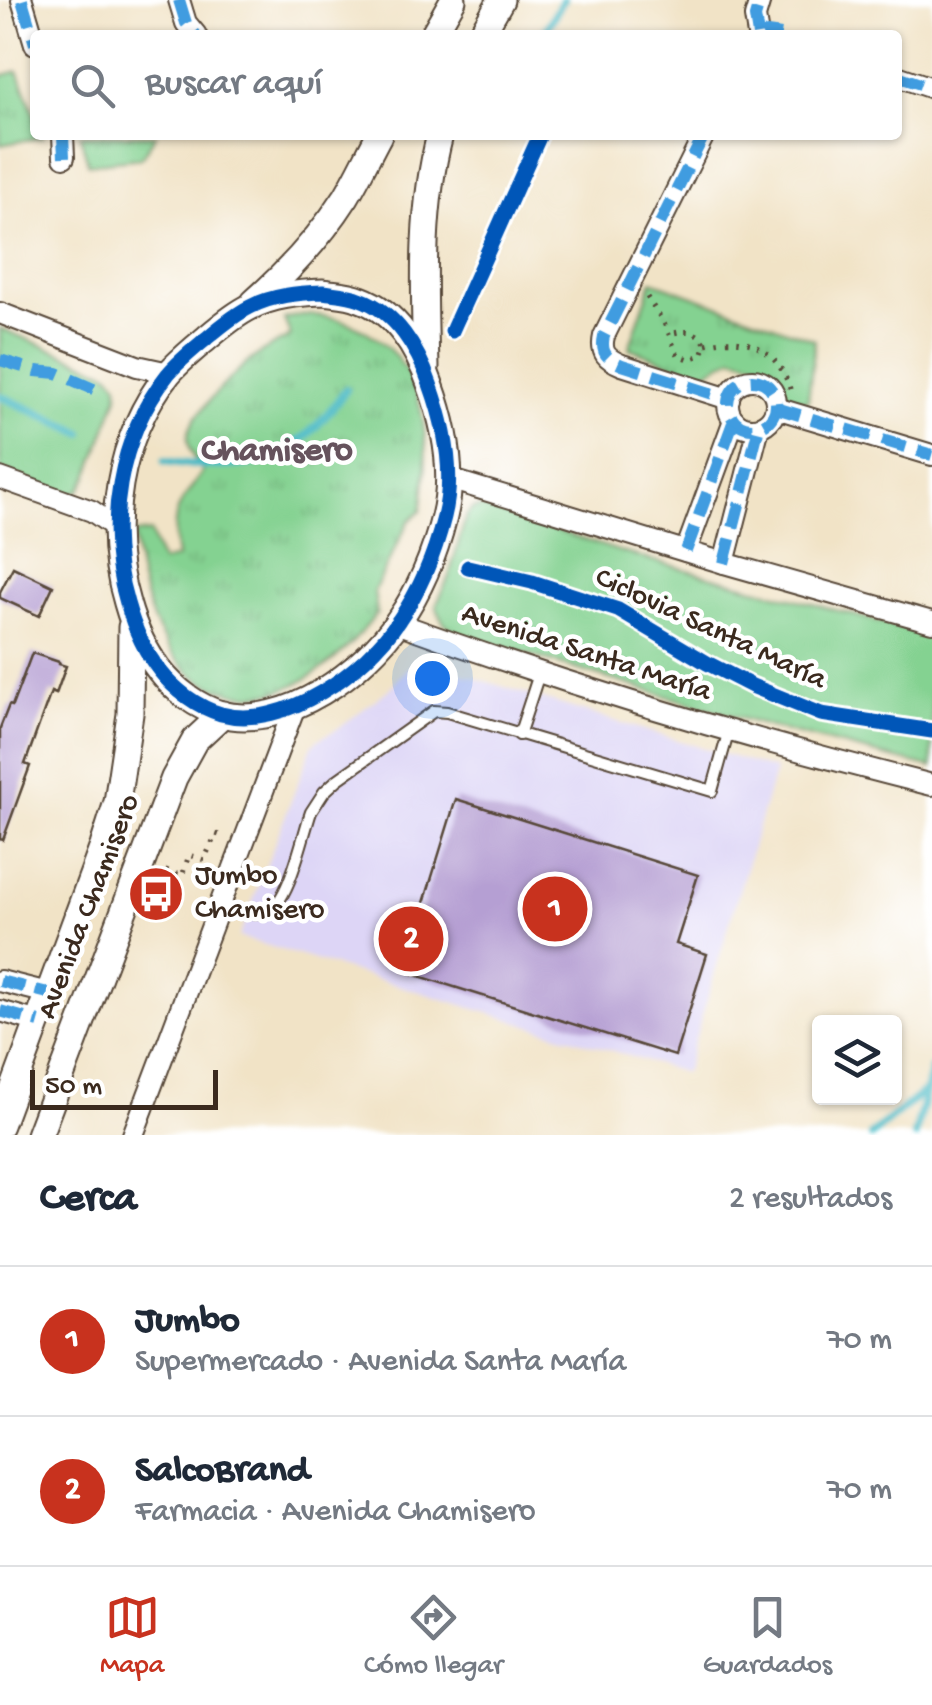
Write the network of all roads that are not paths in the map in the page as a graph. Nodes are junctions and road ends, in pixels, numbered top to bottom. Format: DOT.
graph roads {
  1 [pos="22,0"];
  2 [pos="179,0"];
  3 [pos="453,0"];
  4 [pos="501,0"];
  5 [pos="760,0"];
  6 [pos="31,30"];
  7 [pos="191,30"];
  8 [pos="437,30"];
  9 [pos="484,30"];
  10 [pos="758,30"];
  11 [pos="902,78"];
  12 [pos="932,88"];
  13 [pos="63,140"];
  14 [pos="376,140"];
  15 [pos="439,140"];
  16 [pos="702,140"];
  17 [pos="64,158"];
  18 [pos="248,308"];
  19 [pos="0,313"];
  20 [pos="426,372"];
  21 [pos="169,374"];
  22 [pos="729,398"];
  23 [pos="776,408"];
  24 [pos="734,420"];
  25 [pos="758,428"];
  26 [pos="932,455"];
  27 [pos="0,478"];
  28 [pos="449,479"];
  29 [pos="115,527"];
  30 [pos="686,551"];
  31 [pos="724,562"];
  32 [pos="130,617"];
  33 [pos="932,622"];
  34 [pos="397,624"];
  35 [pos="539,674"];
  36 [pos="295,706"];
  37 [pos="222,714"];
  38 [pos="729,730"];
  39 [pos="518,734"];
  40 [pos="932,785"];
  41 [pos="221,904"];
  42 [pos="0,981"];
  43 [pos="48,993"];
  44 [pos="0,1011"];
  45 [pos="39,1022"];
  46 [pos="0,1125"];
  47 [pos="38,1135"];
  48 [pos="133,1135"];
  1 -- 6 [label="street"];
  2 -- 7 [label="street"];
  3 -- 8 [label="street"];
  4 -- 9 [label="street"];
  5 -- 10 [label="street"];
  11 -- 12 [label="street"];
  13 -- 17 [label="street"];
  14 -- 18 [label="street"];
  15 -- 20 [label="street"];
  16 -- 22 [label="street"];
  18 -- 20 [label="street"];
  18 -- 21 [label="street"];
  19 -- 21 [label="street"];
  20 -- 28 [label="street"];
  21 -- 29 [label="street"];
  22 -- 23 [label="street"];
  22 -- 24 [label="street"];
  23 -- 25 [label="street"];
  23 -- 26 [label="street"];
  24 -- 25 [label="street"];
  24 -- 30 [label="street"];
  25 -- 31 [label="street"];
  27 -- 29 [label="street"];
  28 -- 30 [label="street"];
  28 -- 34 [label="street"];
  29 -- 32 [label="street"];
  30 -- 31 [label="street"];
  31 -- 33 [label="street"];
  32 -- 37 [label="street"];
  32 -- 43 [label="street, Avenida Chamisero"];
  34 -- 35 [label="street, Avenida Santa María"];
  34 -- 36 [label="street"];
  35 -- 38 [label="street, Avenida Santa María"];
  35 -- 39 [label="lane"];
  36 -- 37 [label="street"];
  36 -- 41 [label="street"];
  37 -- 47 [label="street, Avenida Chamisero"];
  38 -- 39 [label="lane"];
  38 -- 40 [label="street, Avenida Santa María"];
  39 -- 41 [label="lane"];
  41 -- 48 [label="street"];
  42 -- 43 [label="street"];
  43 -- 45 [label="street, Avenida Chamisero"];
  44 -- 45 [label="street"];
  45 -- 46 [label="street, Avenida Chamisero"];
}
